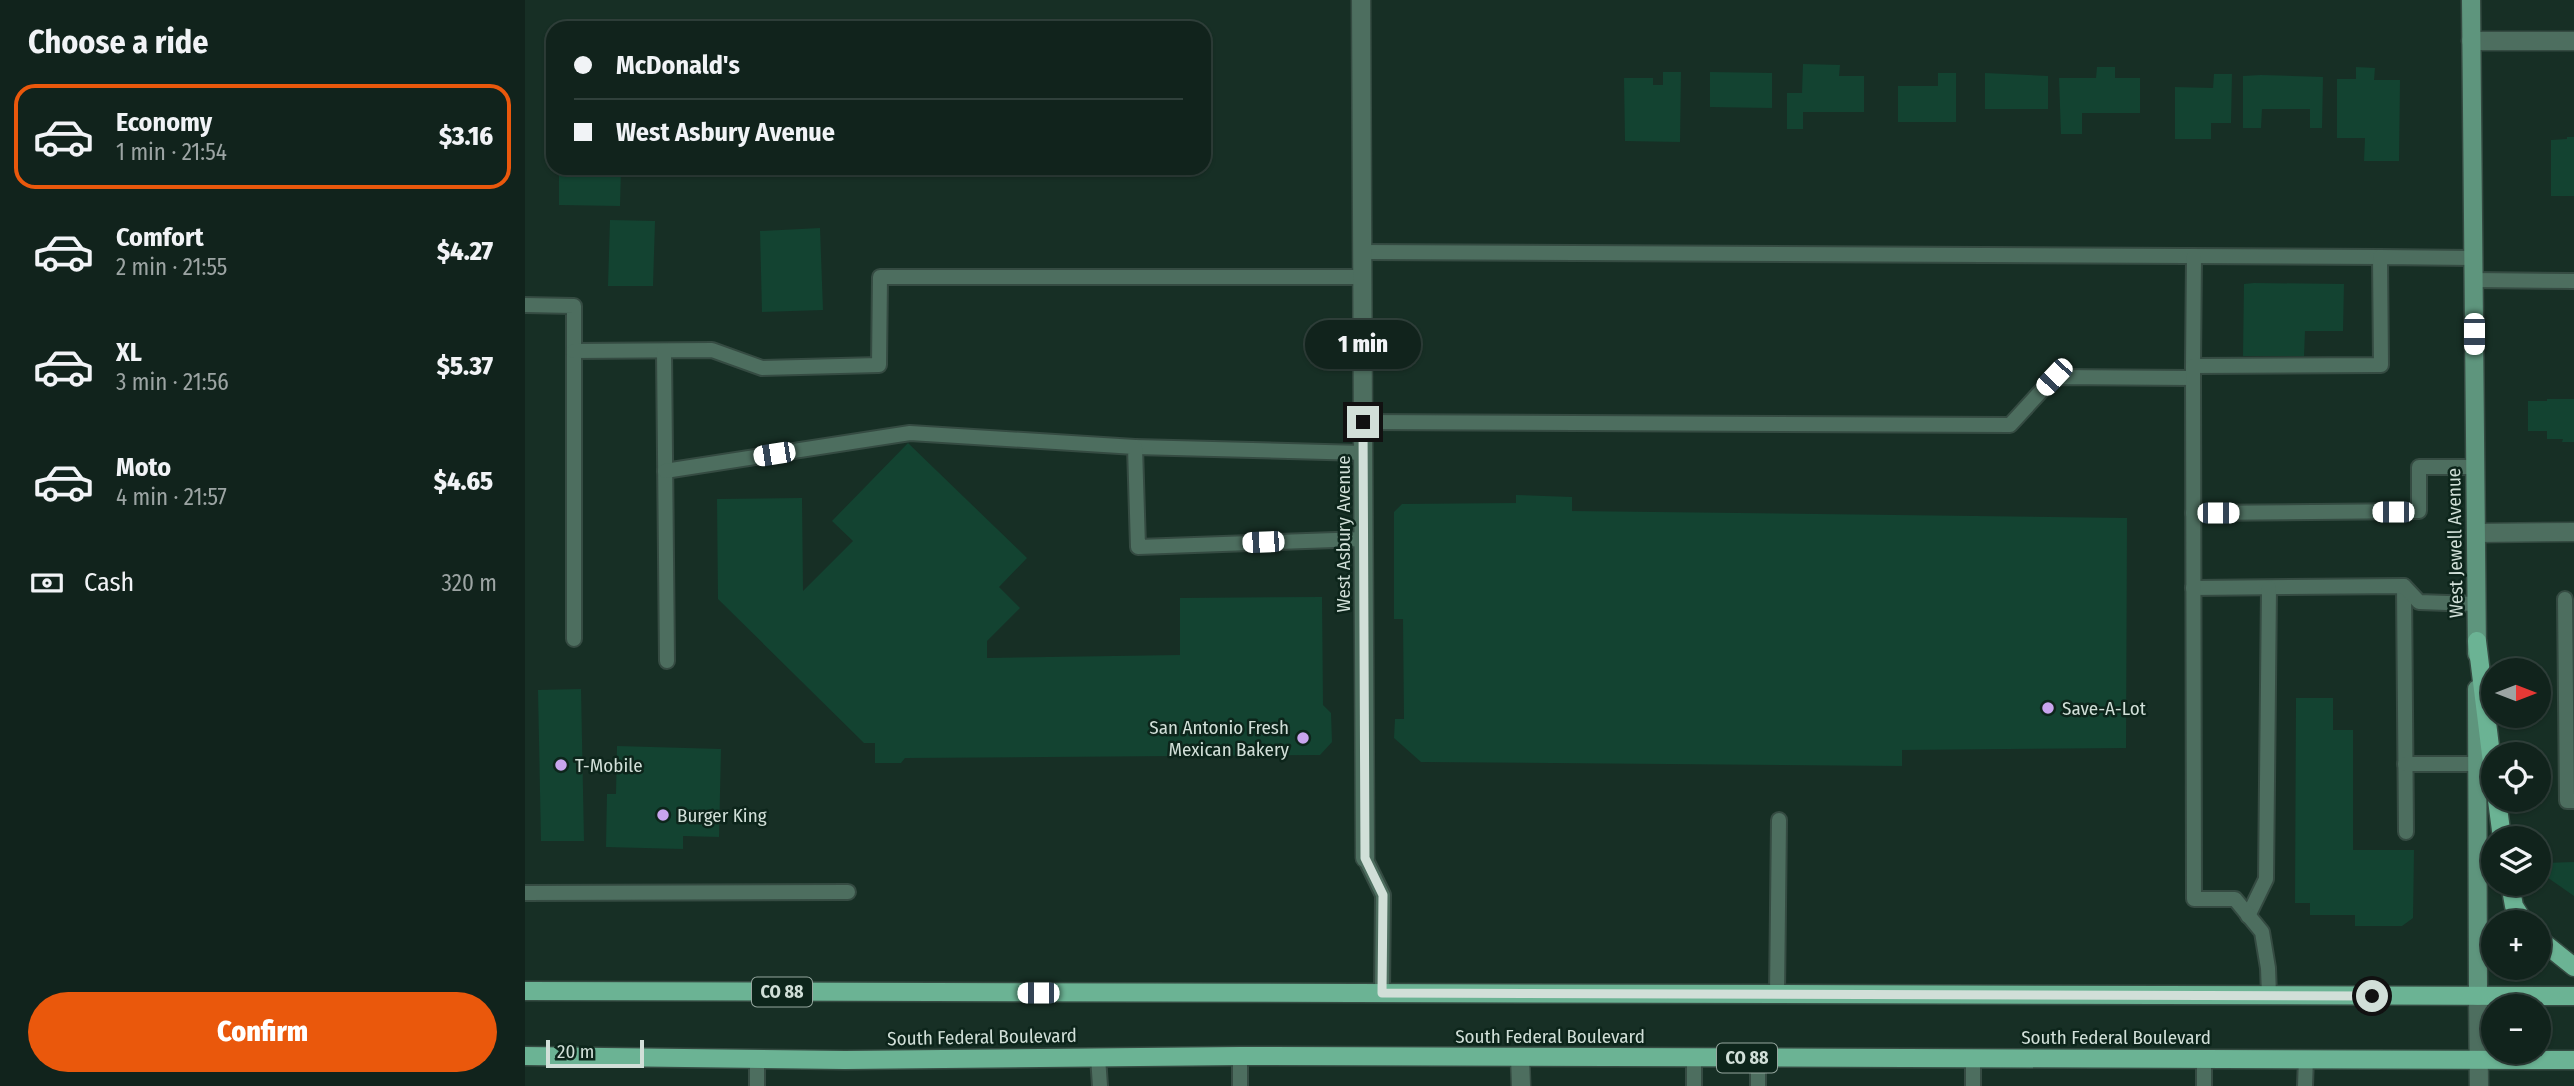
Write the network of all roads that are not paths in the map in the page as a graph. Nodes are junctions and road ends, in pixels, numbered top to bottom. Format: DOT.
graph roads {
  1 [pos="1361,0"];
  2 [pos="2471,0"];
  3 [pos="2471,41"];
  4 [pos="2574,41"];
  5 [pos="1362,252"];
  6 [pos="2194,256"];
  7 [pos="2380,257"];
  8 [pos="2473,258"];
  9 [pos="1362,277"];
  10 [pos="2473,280"];
  11 [pos="2574,281"];
  12 [pos="525,305"];
  13 [pos="574,351"];
  14 [pos="664,351"];
  15 [pos="2193,372"];
  16 [pos="1363,422"];
  17 [pos="1135,447"];
  18 [pos="1363,453"];
  19 [pos="2475,467"];
  20 [pos="665,471"];
  21 [pos="2193,513"];
  22 [pos="2476,533"];
  23 [pos="2574,533"];
  24 [pos="1364,539"];
  25 [pos="2404,586"];
  26 [pos="2269,588"];
  27 [pos="2193,589"];
  28 [pos="2565,599"];
  29 [pos="2476,604"];
  30 [pos="574,639"];
  31 [pos="2477,641"];
  32 [pos="667,660"];
  33 [pos="2489,742"];
  34 [pos="2405,764"];
  35 [pos="2477,764"];
  36 [pos="2574,801"];
  37 [pos="1779,820"];
  38 [pos="2406,832"];
  39 [pos="1365,858"];
  40 [pos="848,892"];
  41 [pos="525,893"];
  42 [pos="2248,915"];
  43 [pos="2551,949"];
  44 [pos="2574,967"];
  45 [pos="525,991"];
  46 [pos="1382,993"];
  47 [pos="1777,994"];
  48 [pos="2269,995"];
  49 [pos="2478,996"];
  50 [pos="2574,996"];
  51 [pos="525,1056"];
  52 [pos="1240,1056"];
  53 [pos="1098,1057"];
  54 [pos="1520,1057"];
  55 [pos="1973,1057"];
  56 [pos="757,1058"];
  57 [pos="1694,1058"];
  58 [pos="1759,1058"];
  59 [pos="2204,1058"];
  60 [pos="2306,1058"];
  61 [pos="2479,1059"];
  62 [pos="2574,1059"];
  63 [pos="757,1086"];
  64 [pos="1100,1086"];
  65 [pos="1240,1086"];
  66 [pos="1521,1086"];
  67 [pos="1694,1086"];
  68 [pos="1758,1086"];
  69 [pos="1973,1086"];
  70 [pos="2204,1086"];
  71 [pos="2305,1086"];
  72 [pos="2479,1086"];
  1 -- 5 [label="street, West Asbury Avenue"];
  2 -- 3 [label="main road, West Jewell Avenue"];
  3 -- 4 [label="street"];
  3 -- 8 [label="main road, West Jewell Avenue"];
  5 -- 6 [label="lane"];
  5 -- 9 [label="street, West Asbury Avenue"];
  6 -- 7 [label="lane"];
  6 -- 15 [label="lane"];
  7 -- 8 [label="lane"];
  7 -- 15 [label="lane"];
  8 -- 10 [label="main road, West Jewell Avenue"];
  9 -- 14 [label="lane"];
  9 -- 16 [label="street, West Asbury Avenue"];
  10 -- 11 [label="lane"];
  10 -- 19 [label="main road, West Jewell Avenue"];
  12 -- 13 [label="lane"];
  13 -- 14 [label="lane"];
  13 -- 30 [label="lane"];
  14 -- 20 [label="lane"];
  15 -- 16 [label="lane"];
  15 -- 21 [label="lane"];
  16 -- 18 [label="street, West Asbury Avenue"];
  17 -- 18 [label="lane"];
  17 -- 20 [label="lane"];
  17 -- 24 [label="lane"];
  18 -- 24 [label="street, West Asbury Avenue"];
  19 -- 21 [label="lane"];
  19 -- 22 [label="main road, West Jewell Avenue"];
  20 -- 32 [label="lane"];
  21 -- 27 [label="lane"];
  22 -- 23 [label="street"];
  22 -- 29 [label="main road, West Jewell Avenue"];
  24 -- 39 [label="street, West Asbury Avenue"];
  25 -- 26 [label="lane"];
  25 -- 29 [label="lane"];
  25 -- 34 [label="lane"];
  26 -- 27 [label="lane"];
  26 -- 42 [label="lane"];
  27 -- 42 [label="lane"];
  28 -- 36 [label="lane"];
  29 -- 31 [label="main road, West Jewell Avenue"];
  31 -- 33 [label="main road"];
  31 -- 35 [label="main road, West Jewell Avenue"];
  34 -- 35 [label="lane"];
  34 -- 38 [label="lane"];
  35 -- 49 [label="main road, West Jewell Avenue"];
  37 -- 47 [label="lane"];
  39 -- 46 [label="lane"];
  40 -- 41 [label="lane"];
  42 -- 48 [label="lane"];
  43 -- 44 [label="main road"];
  45 -- 46 [label="main road, CO 88"];
  46 -- 47 [label="main road, CO 88"];
  47 -- 48 [label="main road, CO 88"];
  48 -- 49 [label="main road, CO 88"];
  49 -- 50 [label="main road, CO 88"];
  49 -- 61 [label="street, West Jewell Avenue"];
  51 -- 56 [label="main road, South Federal Boulevard / CO 88"];
  52 -- 53 [label="main road, South Federal Boulevard / CO 88"];
  52 -- 54 [label="main road, South Federal Boulevard / CO 88"];
  52 -- 65 [label="lane"];
  53 -- 56 [label="main road, South Federal Boulevard / CO 88"];
  53 -- 64 [label="lane"];
  54 -- 57 [label="main road, South Federal Boulevard / CO 88"];
  54 -- 66 [label="street"];
  55 -- 58 [label="main road, South Federal Boulevard / CO 88"];
  55 -- 59 [label="main road, South Federal Boulevard / CO 88"];
  55 -- 69 [label="lane"];
  56 -- 63 [label="lane"];
  57 -- 58 [label="main road, South Federal Boulevard / CO 88"];
  57 -- 67 [label="lane"];
  58 -- 68 [label="lane"];
  59 -- 60 [label="main road, South Federal Boulevard / CO 88"];
  59 -- 70 [label="lane"];
  60 -- 61 [label="main road, South Federal Boulevard / CO 88"];
  60 -- 71 [label="lane"];
  61 -- 62 [label="main road, South Federal Boulevard / CO 88"];
  61 -- 72 [label="street, West Jewell Avenue"];
}
